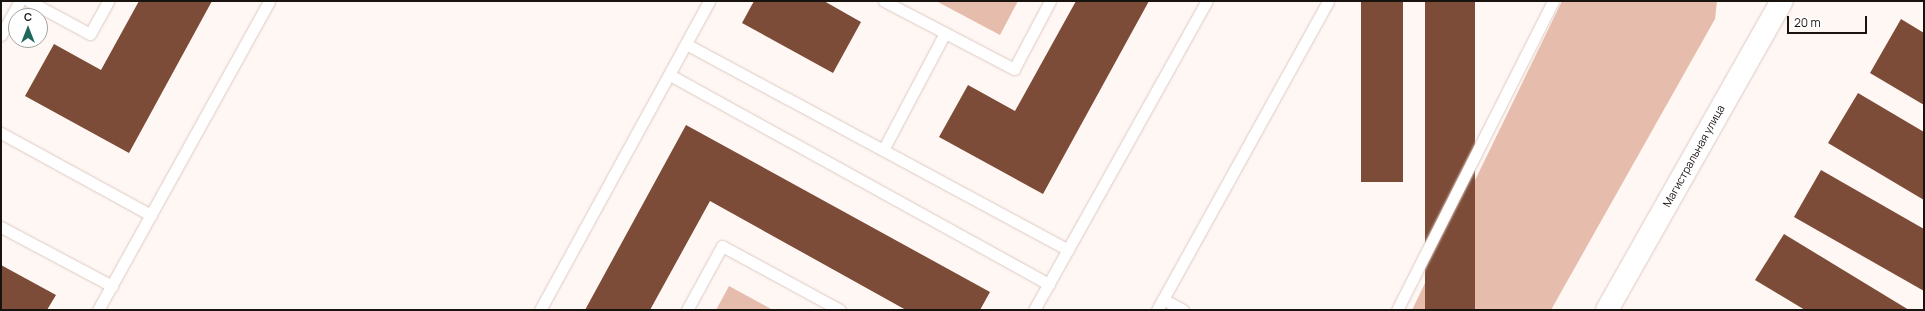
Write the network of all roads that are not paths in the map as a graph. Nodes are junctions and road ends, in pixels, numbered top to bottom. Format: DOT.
graph roads {
  1 [pos="20,1"];
  2 [pos="29,1"];
  3 [pos="108,1"];
  4 [pos="269,1"];
  5 [pos="709,1"];
  6 [pos="884,1"];
  7 [pos="1050,1"];
  8 [pos="1208,1"];
  9 [pos="1328,1"];
  10 [pos="1553,1"];
  11 [pos="1782,1"];
  12 [pos="945,33"];
  13 [pos="1,35"];
  14 [pos="686,44"];
  15 [pos="670,75"];
  16 [pos="1,133"];
  17 [pos="882,150"];
  18 [pos="151,215"];
  19 [pos="1,227"];
  20 [pos="1068,250"];
  21 [pos="1049,284"];
  22 [pos="112,286"];
  23 [pos="1163,299"];
  24 [pos="98,310"];
  25 [pos="540,310"];
  26 [pos="687,310"];
  27 [pos="840,310"];
  28 [pos="1034,310"];
  29 [pos="1157,310"];
  30 [pos="1183,310"];
  31 [pos="1397,310"];
  32 [pos="1607,310"];
  1 -- 13 [label="lane"];
  2 -- 3 [label="lane"];
  4 -- 18 [label="lane"];
  5 -- 14 [label="lane"];
  6 -- 12 [label="lane"];
  7 -- 12 [label="lane"];
  8 -- 20 [label="lane"];
  9 -- 23 [label="lane"];
  10 -- 31 [label="lane"];
  11 -- 32 [label="main road, Магистральная улица"];
  12 -- 17 [label="lane"];
  14 -- 15 [label="lane"];
  14 -- 17 [label="lane"];
  15 -- 21 [label="lane"];
  15 -- 25 [label="lane"];
  16 -- 18 [label="lane"];
  17 -- 20 [label="lane"];
  18 -- 22 [label="lane"];
  19 -- 22 [label="lane"];
  20 -- 21 [label="lane"];
  21 -- 28 [label="lane"];
  22 -- 24 [label="lane"];
  23 -- 29 [label="lane"];
  23 -- 30 [label="lane"];
  26 -- 27 [label="lane"];
}
